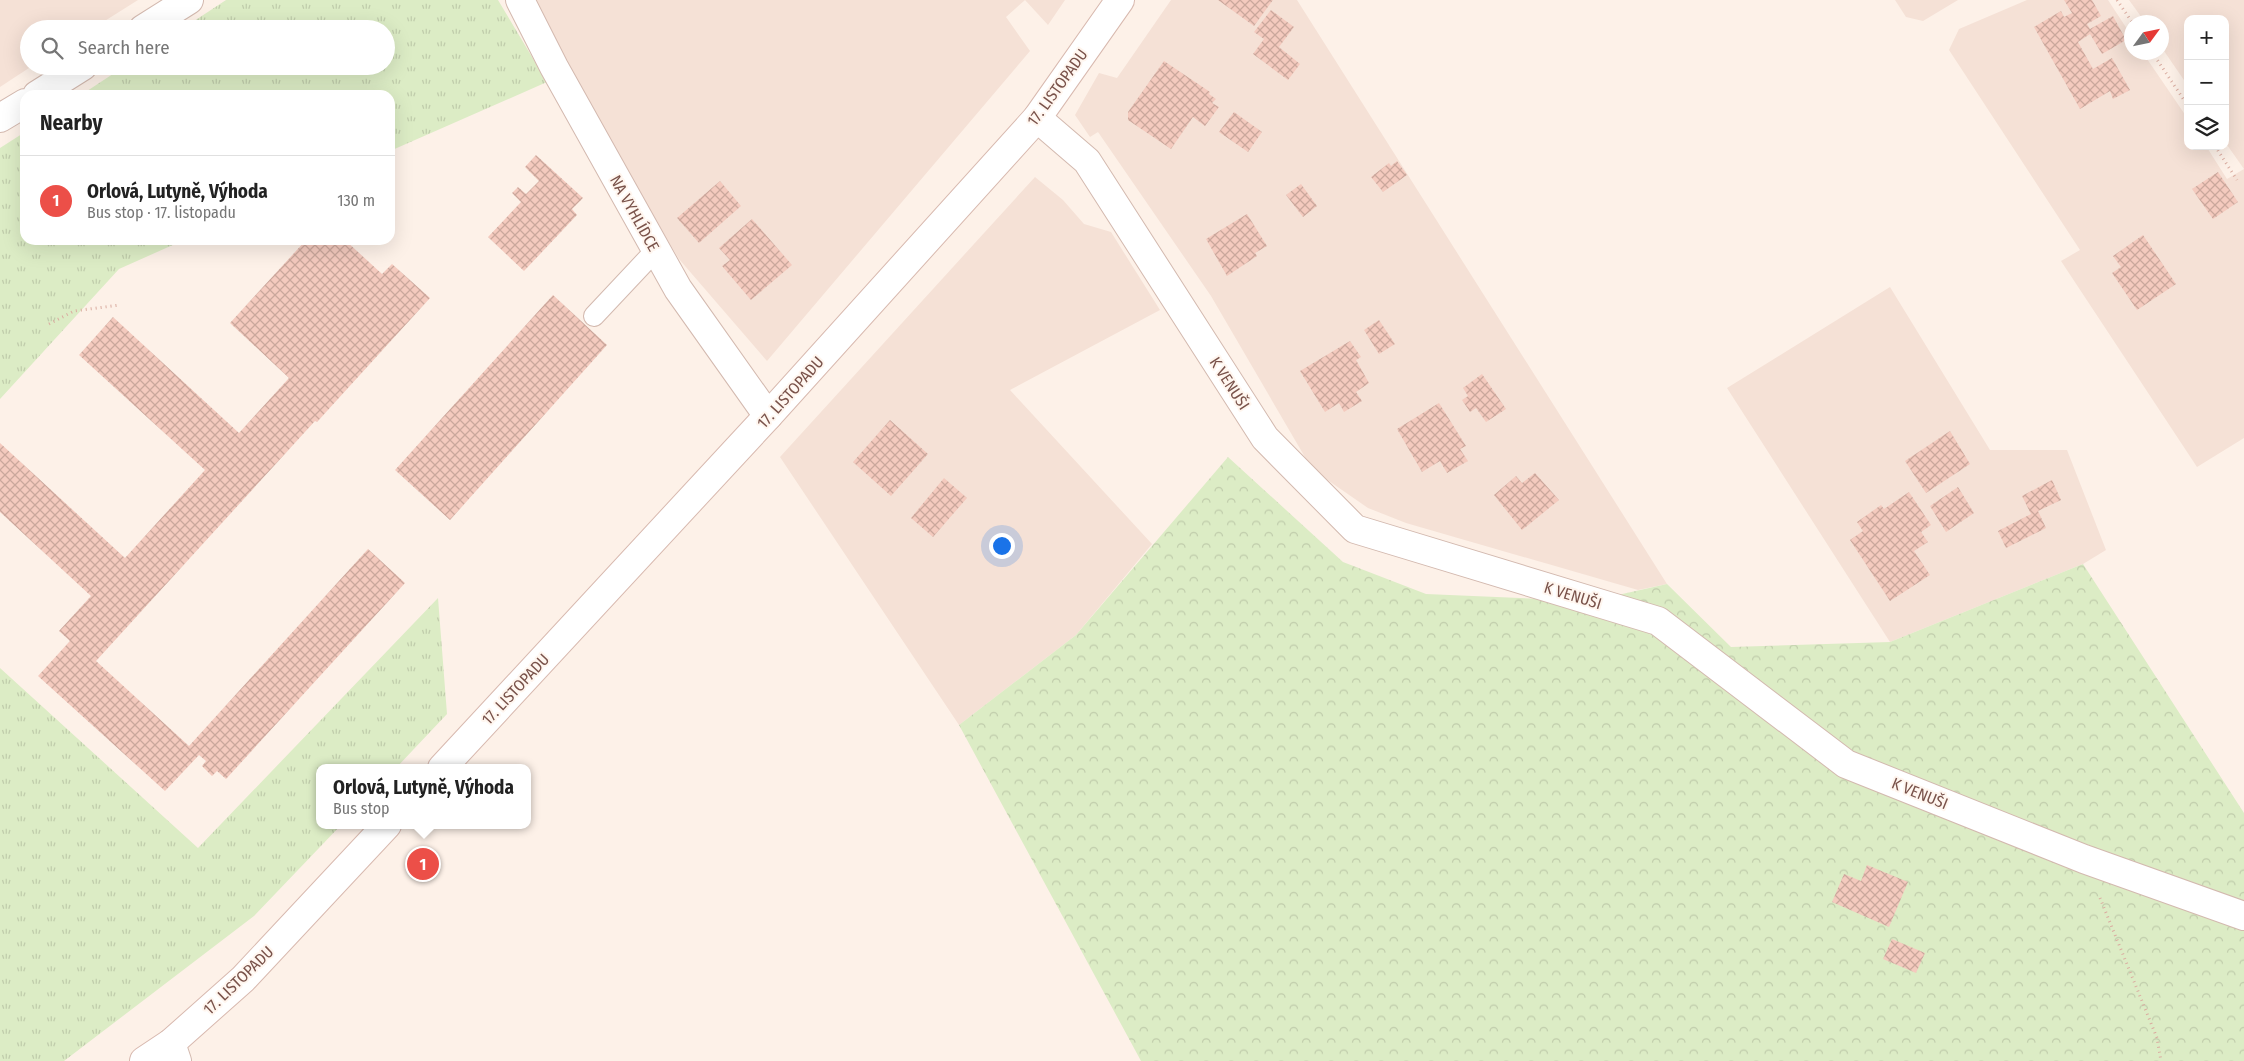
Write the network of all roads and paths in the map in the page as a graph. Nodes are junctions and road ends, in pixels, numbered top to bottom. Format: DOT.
graph roads {
  1 [pos="189,0"];
  2 [pos="520,0"];
  3 [pos="1120,0"];
  4 [pos="2117,0"];
  5 [pos="2127,15"];
  6 [pos="157,20"];
  7 [pos="2157,60"];
  8 [pos="69,75"];
  9 [pos="45,90"];
  10 [pos="2187,105"];
  11 [pos="20,106"];
  12 [pos="0,118"];
  13 [pos="1037,118"];
  14 [pos="2218,150"];
  15 [pos="2237,180"];
  16 [pos="656,250"];
  17 [pos="120,305"];
  18 [pos="594,316"];
  19 [pos="49,324"];
  20 [pos="768,416"];
  21 [pos="446,764"];
  22 [pos="383,829"];
  23 [pos="2084,859"];
  24 [pos="2244,916"];
  25 [pos="174,1052"];
  26 [pos="144,1061"];
  27 [pos="2161,1061"];
  1 -- 6 [label="street"];
  2 -- 16 [label="street, NA VYHLÍDCE"];
  3 -- 13 [label="street, 17. LISTOPADU"];
  4 -- 5 [label="path"];
  7 -- 10 [label="path"];
  8 -- 9 [label="street"];
  11 -- 12 [label="street"];
  13 -- 20 [label="street, 17. LISTOPADU"];
  13 -- 23 [label="street, K VENUŠI"];
  14 -- 15 [label="path"];
  16 -- 18 [label="lane"];
  16 -- 20 [label="street, NA VYHLÍDCE"];
  17 -- 19 [label="path"];
  20 -- 21 [label="street, 17. LISTOPADU"];
  22 -- 25 [label="street, 17. LISTOPADU"];
  23 -- 24 [label="street, K VENUŠI"];
  23 -- 27 [label="path"];
  25 -- 26 [label="street, 17. LISTOPADU"];
}
